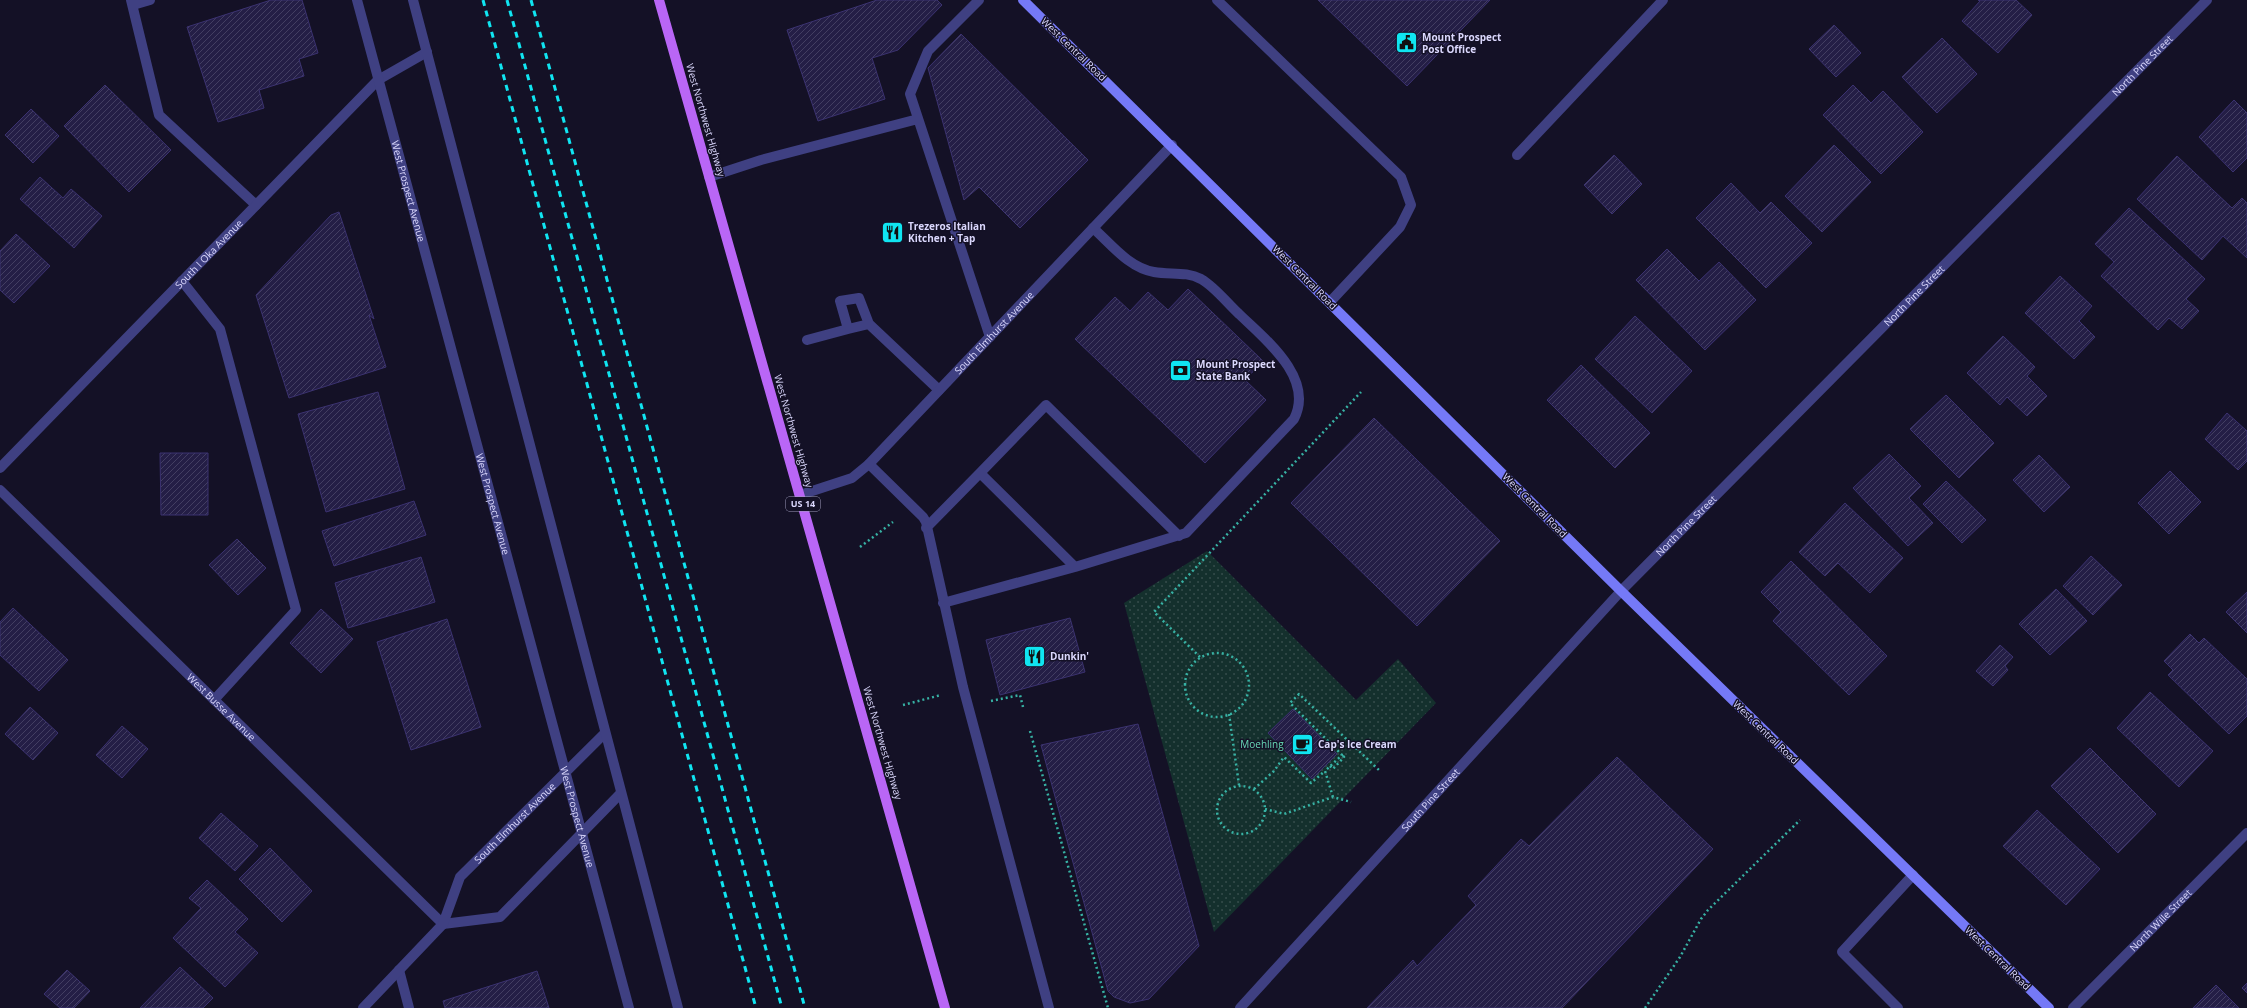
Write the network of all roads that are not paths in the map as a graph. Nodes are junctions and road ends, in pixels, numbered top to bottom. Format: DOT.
graph roads {
  1 [pos="150,0"];
  2 [pos="357,0"];
  3 [pos="413,0"];
  4 [pos="659,0"];
  5 [pos="979,0"];
  6 [pos="1023,0"];
  7 [pos="1217,0"];
  8 [pos="1663,0"];
  9 [pos="2207,0"];
  10 [pos="132,3"];
  11 [pos="427,52"];
  12 [pos="378,80"];
  13 [pos="918,119"];
  14 [pos="1172,145"];
  15 [pos="1517,155"];
  16 [pos="709,177"];
  17 [pos="256,205"];
  18 [pos="1093,228"];
  19 [pos="182,281"];
  20 [pos="1330,302"];
  21 [pos="869,324"];
  22 [pos="848,329"];
  23 [pos="990,337"];
  24 [pos="807,340"];
  25 [pos="939,390"];
  26 [pos="869,464"];
  27 [pos="0,468"];
  28 [pos="980,473"];
  29 [pos="0,490"];
  30 [pos="800,495"];
  31 [pos="926,528"];
  32 [pos="1182,534"];
  33 [pos="1076,567"];
  34 [pos="1621,591"];
  35 [pos="943,603"];
  36 [pos="214,700"];
  37 [pos="604,734"];
  38 [pos="565,773"];
  39 [pos="620,794"];
  40 [pos="2247,833"];
  41 [pos="582,835"];
  42 [pos="1913,875"];
  43 [pos="443,924"];
  44 [pos="399,970"];
  45 [pos="363,1008"];
  46 [pos="409,1008"];
  47 [pos="629,1008"];
  48 [pos="678,1008"];
  49 [pos="945,1008"];
  50 [pos="1049,1008"];
  51 [pos="1240,1008"];
  52 [pos="1898,1008"];
  53 [pos="2049,1008"];
  54 [pos="2073,1008"];
  1 -- 10 [label="street"];
  2 -- 12 [label="street, West Prospect Avenue"];
  3 -- 11 [label="street"];
  4 -- 16 [label="main road, West Northwest Highway / US 14"];
  5 -- 13 [label="street"];
  6 -- 14 [label="main road, West Central Road"];
  7 -- 20 [label="street"];
  8 -- 15 [label="street"];
  9 -- 34 [label="street, North Pine Street"];
  10 -- 17 [label="street"];
  11 -- 12 [label="street, South I Oka Avenue"];
  11 -- 37 [label="street"];
  12 -- 17 [label="street, South I Oka Avenue"];
  12 -- 38 [label="street, West Prospect Avenue"];
  13 -- 16 [label="street"];
  13 -- 23 [label="street"];
  14 -- 18 [label="street, South Elmhurst Avenue"];
  14 -- 20 [label="main road, West Central Road"];
  16 -- 30 [label="main road, West Northwest Highway / US 14"];
  17 -- 19 [label="street, South I Oka Avenue"];
  18 -- 23 [label="street, South Elmhurst Avenue"];
  18 -- 32 [label="street"];
  19 -- 27 [label="street, South I Oka Avenue"];
  19 -- 36 [label="street"];
  20 -- 34 [label="main road, West Central Road"];
  21 -- 22 [label="street"];
  21 -- 22 [label="street"];
  21 -- 25 [label="street"];
  22 -- 24 [label="street"];
  23 -- 25 [label="street, South Elmhurst Avenue"];
  25 -- 26 [label="street, South Elmhurst Avenue"];
  26 -- 30 [label="street, South Elmhurst Avenue"];
  26 -- 31 [label="street"];
  28 -- 31 [label="street"];
  28 -- 32 [label="street"];
  28 -- 33 [label="street"];
  29 -- 36 [label="street, West Busse Avenue"];
  30 -- 49 [label="main road, West Northwest Highway / US 14"];
  31 -- 35 [label="street"];
  32 -- 33 [label="street"];
  33 -- 35 [label="street"];
  34 -- 42 [label="main road, West Central Road"];
  34 -- 51 [label="street, South Pine Street"];
  35 -- 50 [label="street"];
  36 -- 43 [label="street, West Busse Avenue"];
  37 -- 38 [label="street, South Elmhurst Avenue"];
  37 -- 39 [label="street"];
  38 -- 41 [label="street, West Prospect Avenue"];
  38 -- 43 [label="street, South Elmhurst Avenue"];
  39 -- 41 [label="street"];
  39 -- 48 [label="street"];
  40 -- 54 [label="street, North Wille Street"];
  41 -- 43 [label="street"];
  41 -- 47 [label="street, West Prospect Avenue"];
  42 -- 52 [label="street"];
  42 -- 53 [label="main road, West Central Road"];
  43 -- 44 [label="street, South Elmhurst Avenue"];
  44 -- 45 [label="street, South Elmhurst Avenue"];
  44 -- 46 [label="street"];
}
